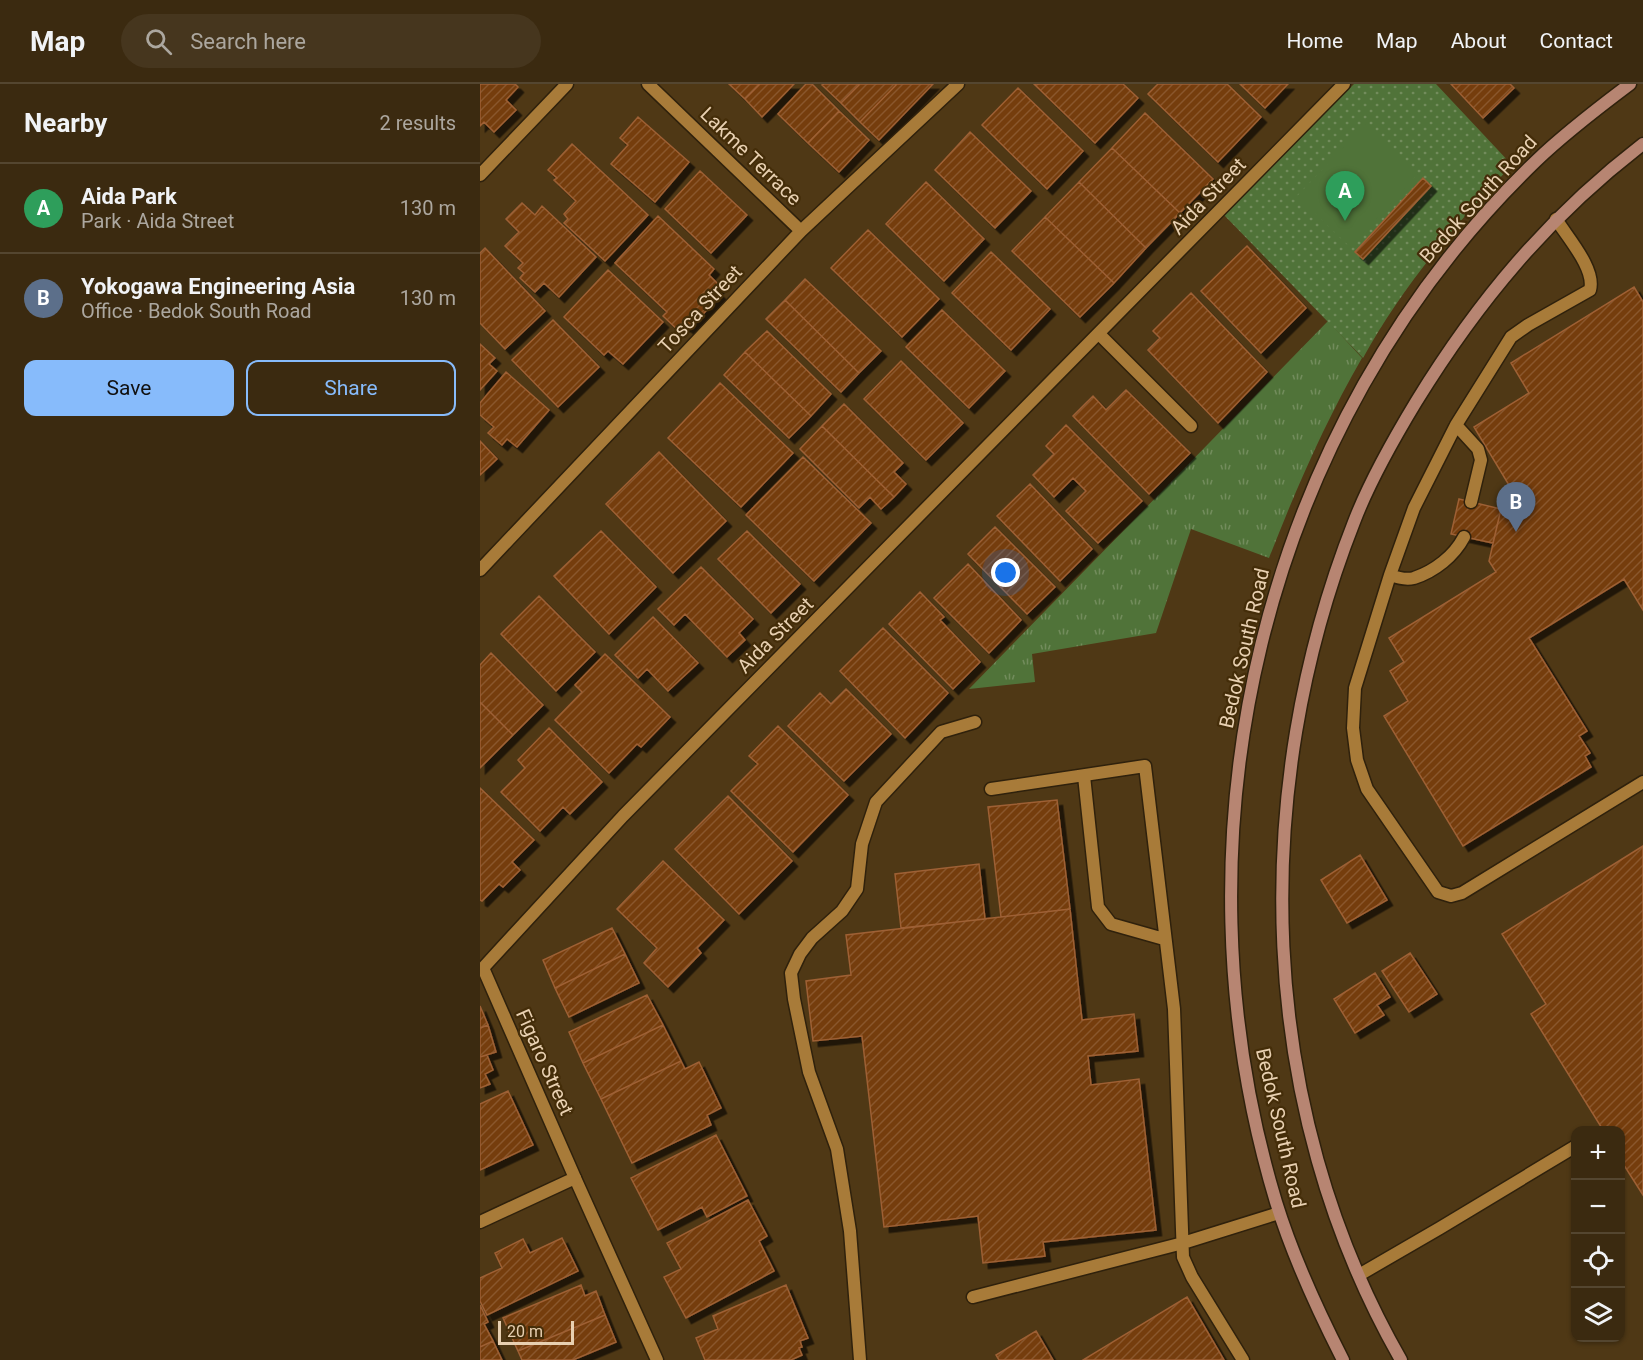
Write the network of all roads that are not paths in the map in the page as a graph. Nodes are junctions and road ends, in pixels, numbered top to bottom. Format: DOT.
graph roads {
  1 [pos="567,84"];
  2 [pos="648,84"];
  3 [pos="958,84"];
  4 [pos="1344,84"];
  5 [pos="1630,84"];
  6 [pos="1643,144"];
  7 [pos="480,175"];
  8 [pos="1556,219"];
  9 [pos="801,231"];
  10 [pos="1099,334"];
  11 [pos="1456,425"];
  12 [pos="1191,426"];
  13 [pos="1471,502"];
  14 [pos="1464,537"];
  15 [pos="480,570"];
  16 [pos="1390,575"];
  17 [pos="975,722"];
  18 [pos="1084,776"];
  19 [pos="1643,782"];
  20 [pos="991,789"];
  21 [pos="1164,939"];
  22 [pos="482,965"];
  23 [pos="1571,1148"];
  24 [pos="575,1178"];
  25 [pos="1279,1213"];
  26 [pos="480,1222"];
  27 [pos="1183,1242"];
  28 [pos="1359,1275"];
  29 [pos="973,1298"];
  30 [pos="657,1360"];
  31 [pos="860,1360"];
  32 [pos="1243,1360"];
  33 [pos="1342,1360"];
  34 [pos="1401,1360"];
  1 -- 7 [label="street"];
  2 -- 9 [label="street, Lakme Terrace"];
  3 -- 9 [label="street, Tosca Street"];
  4 -- 10 [label="street, Aida Street"];
  5 -- 25 [label="main road, Bedok South Road"];
  6 -- 8 [label="main road, Bedok South Road"];
  8 -- 11 [label="street"];
  8 -- 28 [label="main road, Bedok South Road"];
  9 -- 15 [label="street, Tosca Street"];
  10 -- 12 [label="street"];
  10 -- 22 [label="street, Aida Street"];
  11 -- 13 [label="street"];
  11 -- 16 [label="street"];
  14 -- 16 [label="street"];
  16 -- 19 [label="street"];
  17 -- 31 [label="street"];
  18 -- 20 [label="street"];
  18 -- 21 [label="street"];
  18 -- 21 [label="street"];
  21 -- 27 [label="street"];
  22 -- 24 [label="street, Figaro Street"];
  23 -- 28 [label="street"];
  24 -- 26 [label="street"];
  24 -- 30 [label="street, Figaro Street"];
  25 -- 27 [label="street"];
  25 -- 33 [label="main road, Bedok South Road"];
  27 -- 29 [label="street"];
  27 -- 32 [label="street"];
  28 -- 34 [label="main road, Bedok South Road"];
}
